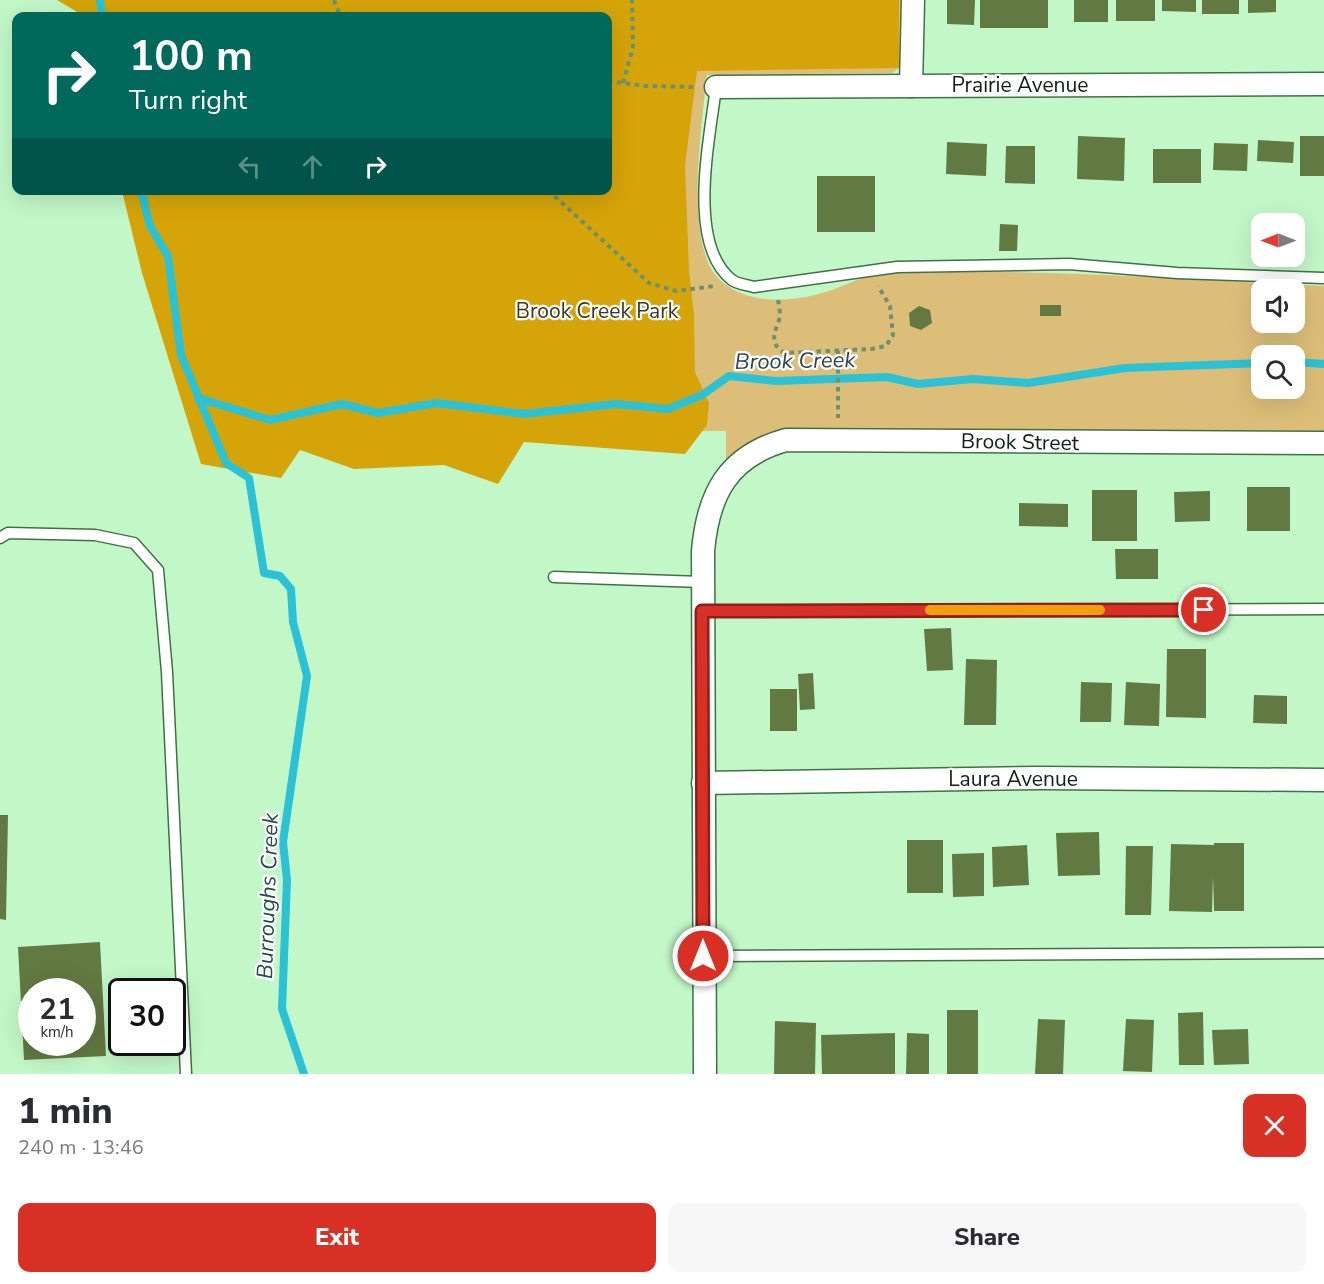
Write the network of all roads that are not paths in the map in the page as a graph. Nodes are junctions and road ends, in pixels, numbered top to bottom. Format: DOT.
graph roads {
  1 [pos="913,0"];
  2 [pos="1324,84"];
  3 [pos="911,86"];
  4 [pos="717,87"];
  5 [pos="1324,278"];
  6 [pos="1324,443"];
  7 [pos="0,538"];
  8 [pos="554,577"];
  9 [pos="702,582"];
  10 [pos="1324,609"];
  11 [pos="702,611"];
  12 [pos="1324,780"];
  13 [pos="702,783"];
  14 [pos="1324,953"];
  15 [pos="703,956"];
  16 [pos="186,1074"];
  17 [pos="705,1074"];
  1 -- 3 [label="street"];
  2 -- 3 [label="street, Prairie Avenue"];
  3 -- 4 [label="street, Prairie Avenue"];
  4 -- 5 [label="lane"];
  6 -- 9 [label="street, Brook Street"];
  7 -- 16 [label="lane"];
  8 -- 9 [label="lane"];
  9 -- 11 [label="street"];
  10 -- 11 [label="lane"];
  11 -- 13 [label="street"];
  12 -- 13 [label="street, Laura Avenue"];
  13 -- 15 [label="street"];
  14 -- 15 [label="lane"];
  15 -- 17 [label="street"];
}
